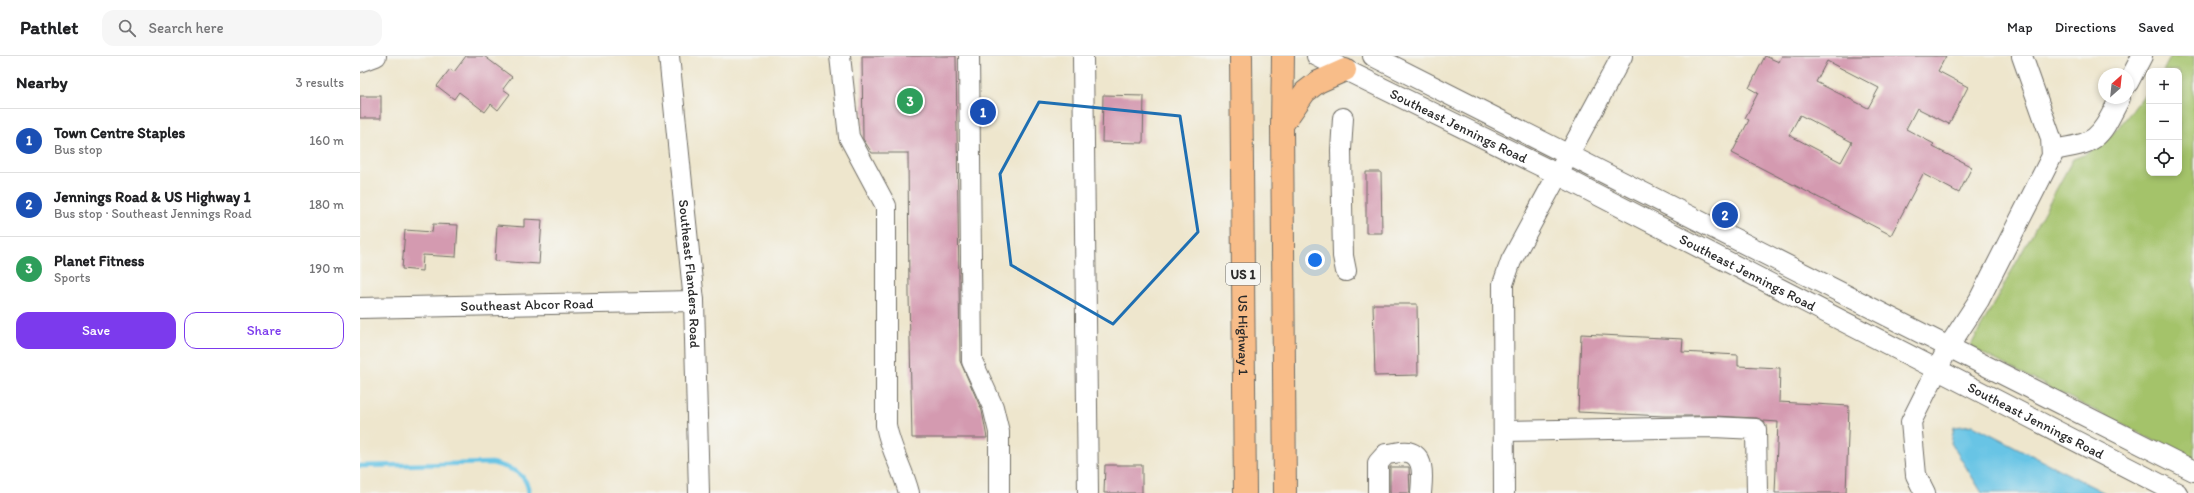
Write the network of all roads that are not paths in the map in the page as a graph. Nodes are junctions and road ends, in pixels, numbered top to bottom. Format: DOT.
graph roads {
  1 [pos="376,56"];
  2 [pos="669,56"];
  3 [pos="840,56"];
  4 [pos="970,56"];
  5 [pos="1083,56"];
  6 [pos="1241,56"];
  7 [pos="1283,56"];
  8 [pos="1317,56"];
  9 [pos="1373,56"];
  10 [pos="1622,56"];
  11 [pos="2022,56"];
  12 [pos="2142,56"];
  13 [pos="360,62"];
  14 [pos="1344,70"];
  15 [pos="2134,71"];
  16 [pos="2117,104"];
  17 [pos="1343,118"];
  18 [pos="1282,125"];
  19 [pos="2052,150"];
  20 [pos="1567,154"];
  21 [pos="1557,174"];
  22 [pos="1346,271"];
  23 [pos="694,301"];
  24 [pos="360,308"];
  25 [pos="1949,346"];
  26 [pos="1938,369"];
  27 [pos="1504,431"];
  28 [pos="2194,471"];
  29 [pos="699,493"];
  30 [pos="909,493"];
  31 [pos="999,493"];
  32 [pos="1088,493"];
  33 [pos="1245,493"];
  34 [pos="1285,493"];
  35 [pos="1378,493"];
  36 [pos="1422,493"];
  37 [pos="1504,493"];
  38 [pos="1757,493"];
  39 [pos="1925,493"];
  40 [pos="2177,493"];
  1 -- 13 [label="street"];
  2 -- 23 [label="street, Southeast Flanders Road"];
  3 -- 30 [label="street"];
  4 -- 31 [label="street"];
  5 -- 32 [label="street"];
  6 -- 33 [label="main road, US Highway 1 / US 1"];
  7 -- 18 [label="main road"];
  8 -- 14 [label="street, Southeast Jennings Road"];
  9 -- 20 [label="street, Southeast Jennings Road"];
  10 -- 20 [label="street"];
  11 -- 19 [label="street"];
  12 -- 15 [label="street"];
  14 -- 18 [label="main road"];
  14 -- 21 [label="street, Southeast Jennings Road"];
  16 -- 19 [label="street"];
  17 -- 22 [label="street"];
  18 -- 34 [label="main road"];
  19 -- 25 [label="street"];
  20 -- 21 [label="street"];
  20 -- 25 [label="street, Southeast Jennings Road"];
  21 -- 26 [label="street, Southeast Jennings Road"];
  21 -- 27 [label="street"];
  23 -- 24 [label="street, Southeast Abcor Road"];
  23 -- 29 [label="street, Southeast Flanders Road"];
  25 -- 26 [label="street"];
  25 -- 28 [label="street, Southeast Jennings Road"];
  26 -- 39 [label="street"];
  26 -- 40 [label="street, Southeast Jennings Road"];
  27 -- 37 [label="street"];
  27 -- 38 [label="street"];
  35 -- 36 [label="street"];
}
